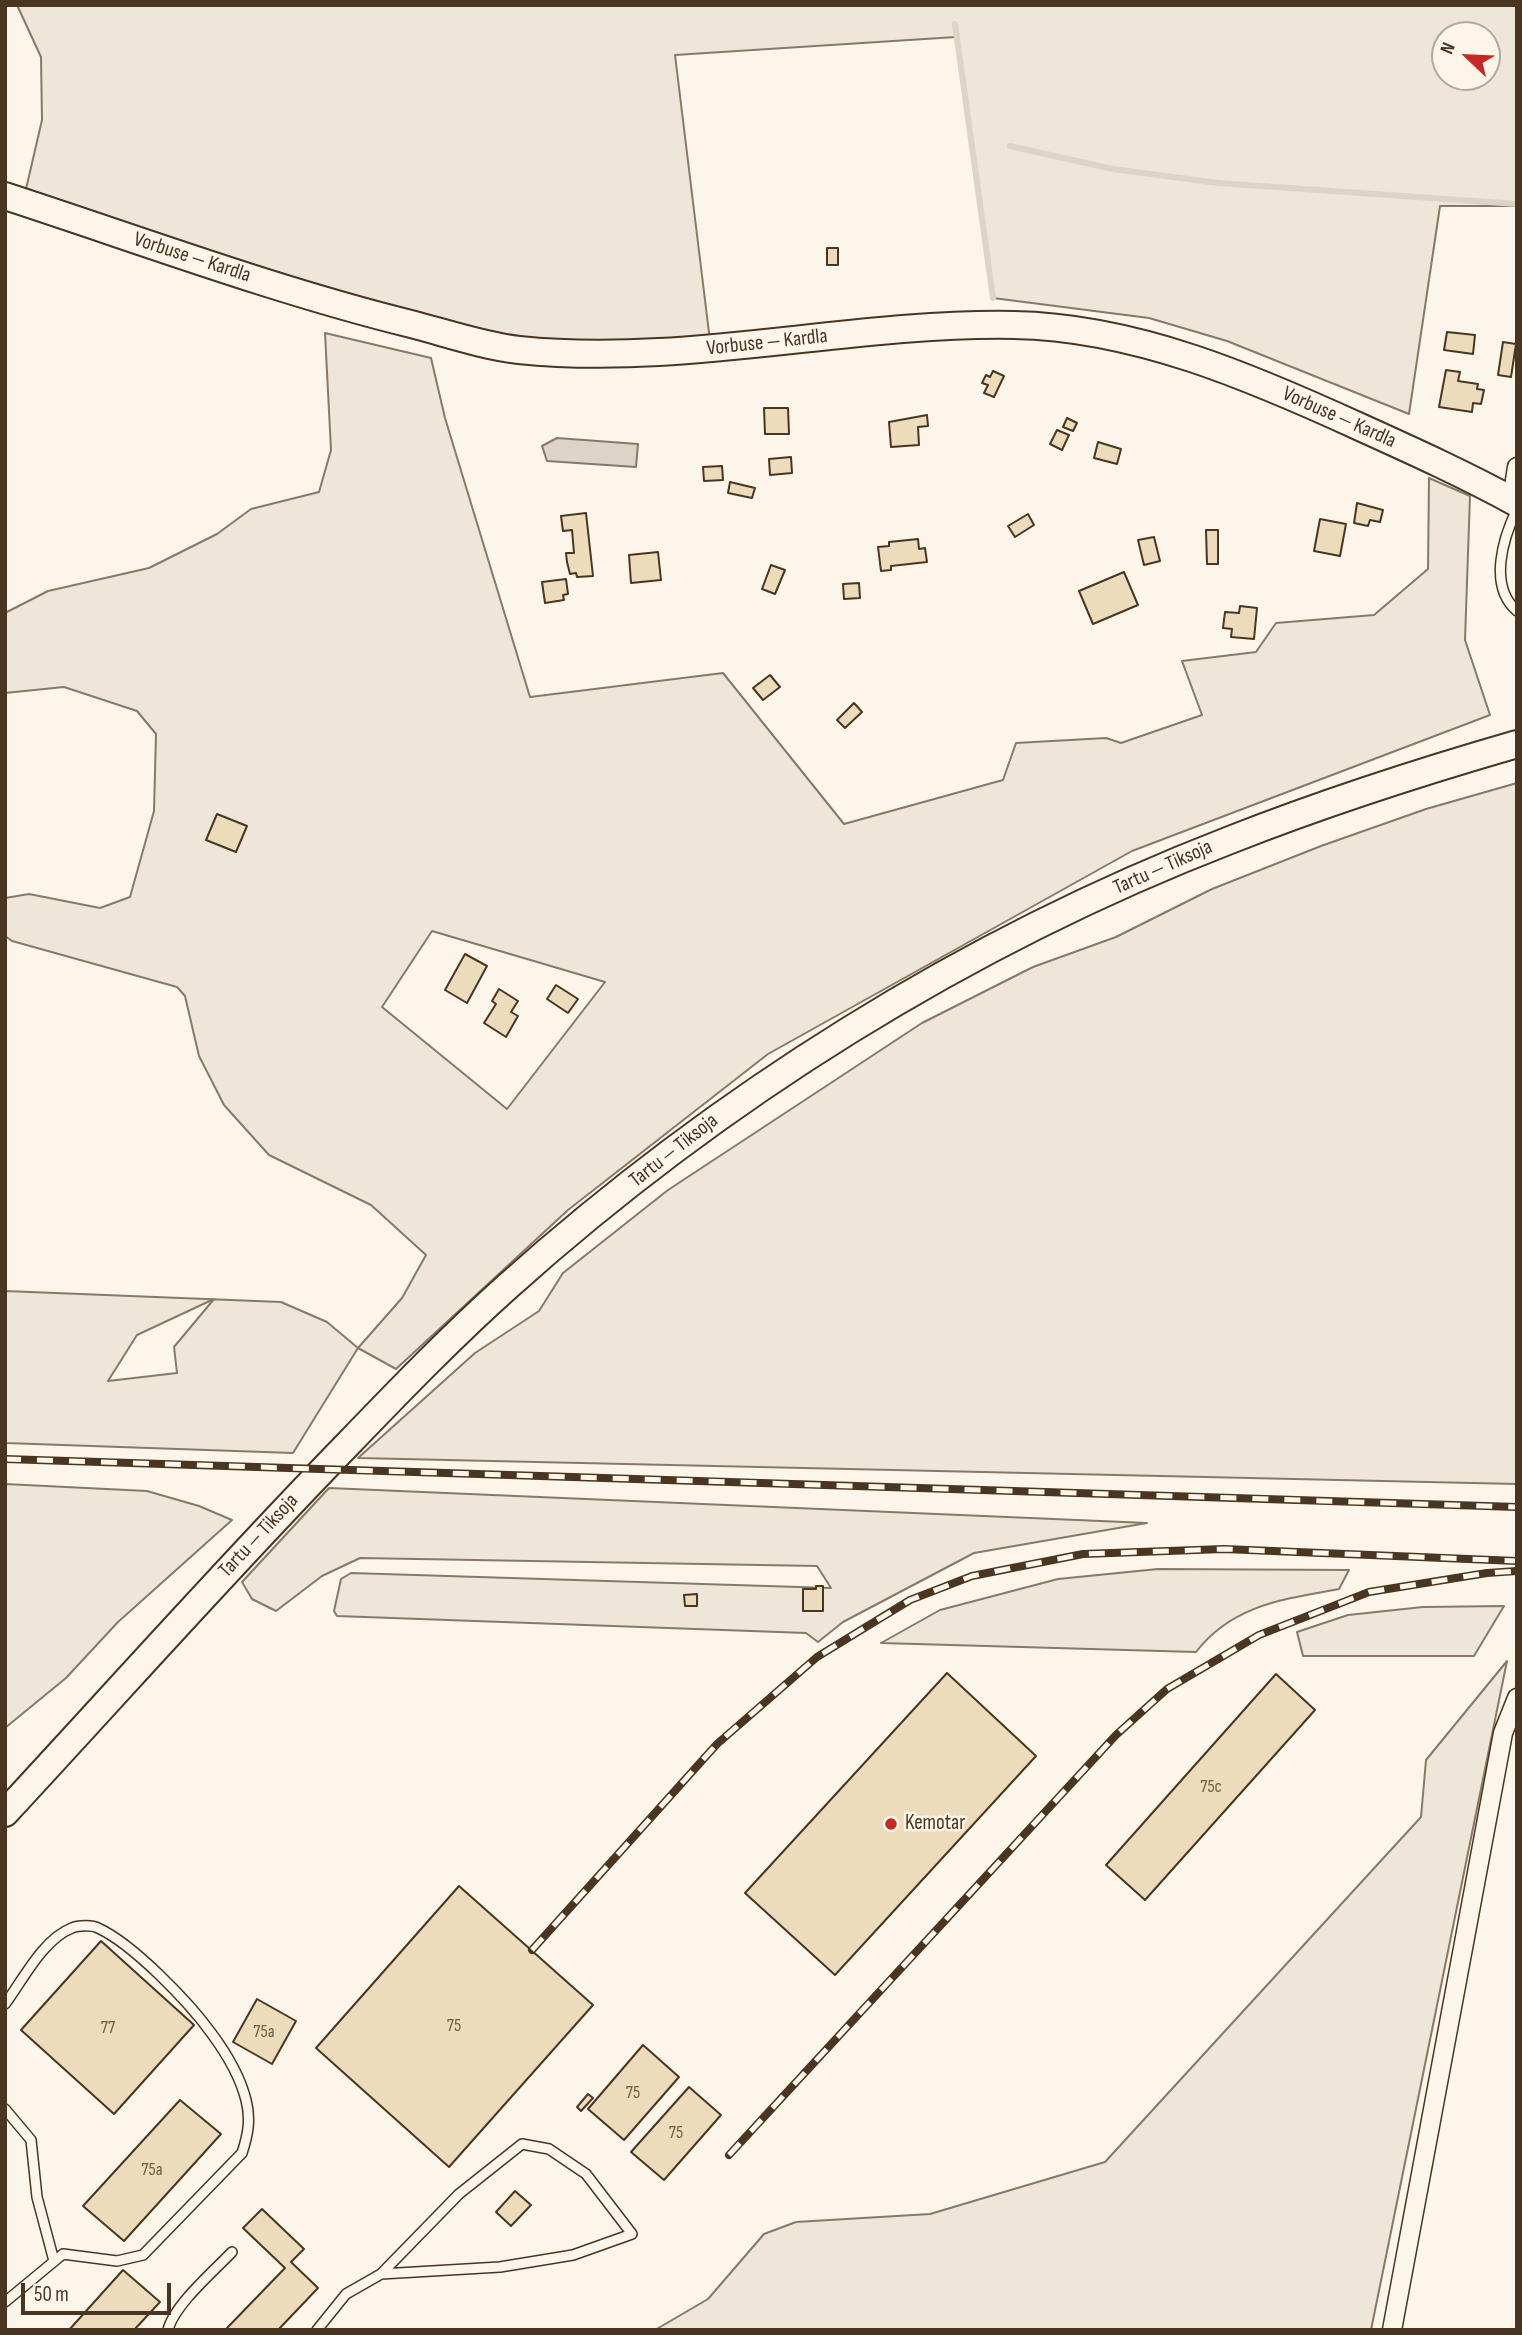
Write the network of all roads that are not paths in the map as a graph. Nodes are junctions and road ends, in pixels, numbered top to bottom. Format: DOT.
graph roads {
  1 [pos="5,196"];
  2 [pos="1517,467"];
  3 [pos="1515,504"];
  4 [pos="1517,611"];
  5 [pos="1517,744"];
  6 [pos="1517,1698"];
  7 [pos="5,1813"];
  8 [pos="5,2004"];
  9 [pos="5,2109"];
  10 [pos="232,2252"];
  11 [pos="54,2261"];
  12 [pos="381,2274"];
  13 [pos="5,2302"];
  14 [pos="168,2330"];
  15 [pos="317,2330"];
  16 [pos="1392,2330"];
  1 -- 3 [label="main road, Vorbuse — Kardla"];
  2 -- 3 [label="street"];
  3 -- 4 [label="lane"];
  5 -- 7 [label="main road, Tartu — Tiksoja"];
  6 -- 16 [label="street"];
  8 -- 11 [label="lane"];
  9 -- 11 [label="lane"];
  10 -- 14 [label="lane"];
  11 -- 13 [label="lane"];
  12 -- 12 [label="lane"];
  12 -- 15 [label="lane"];
}
